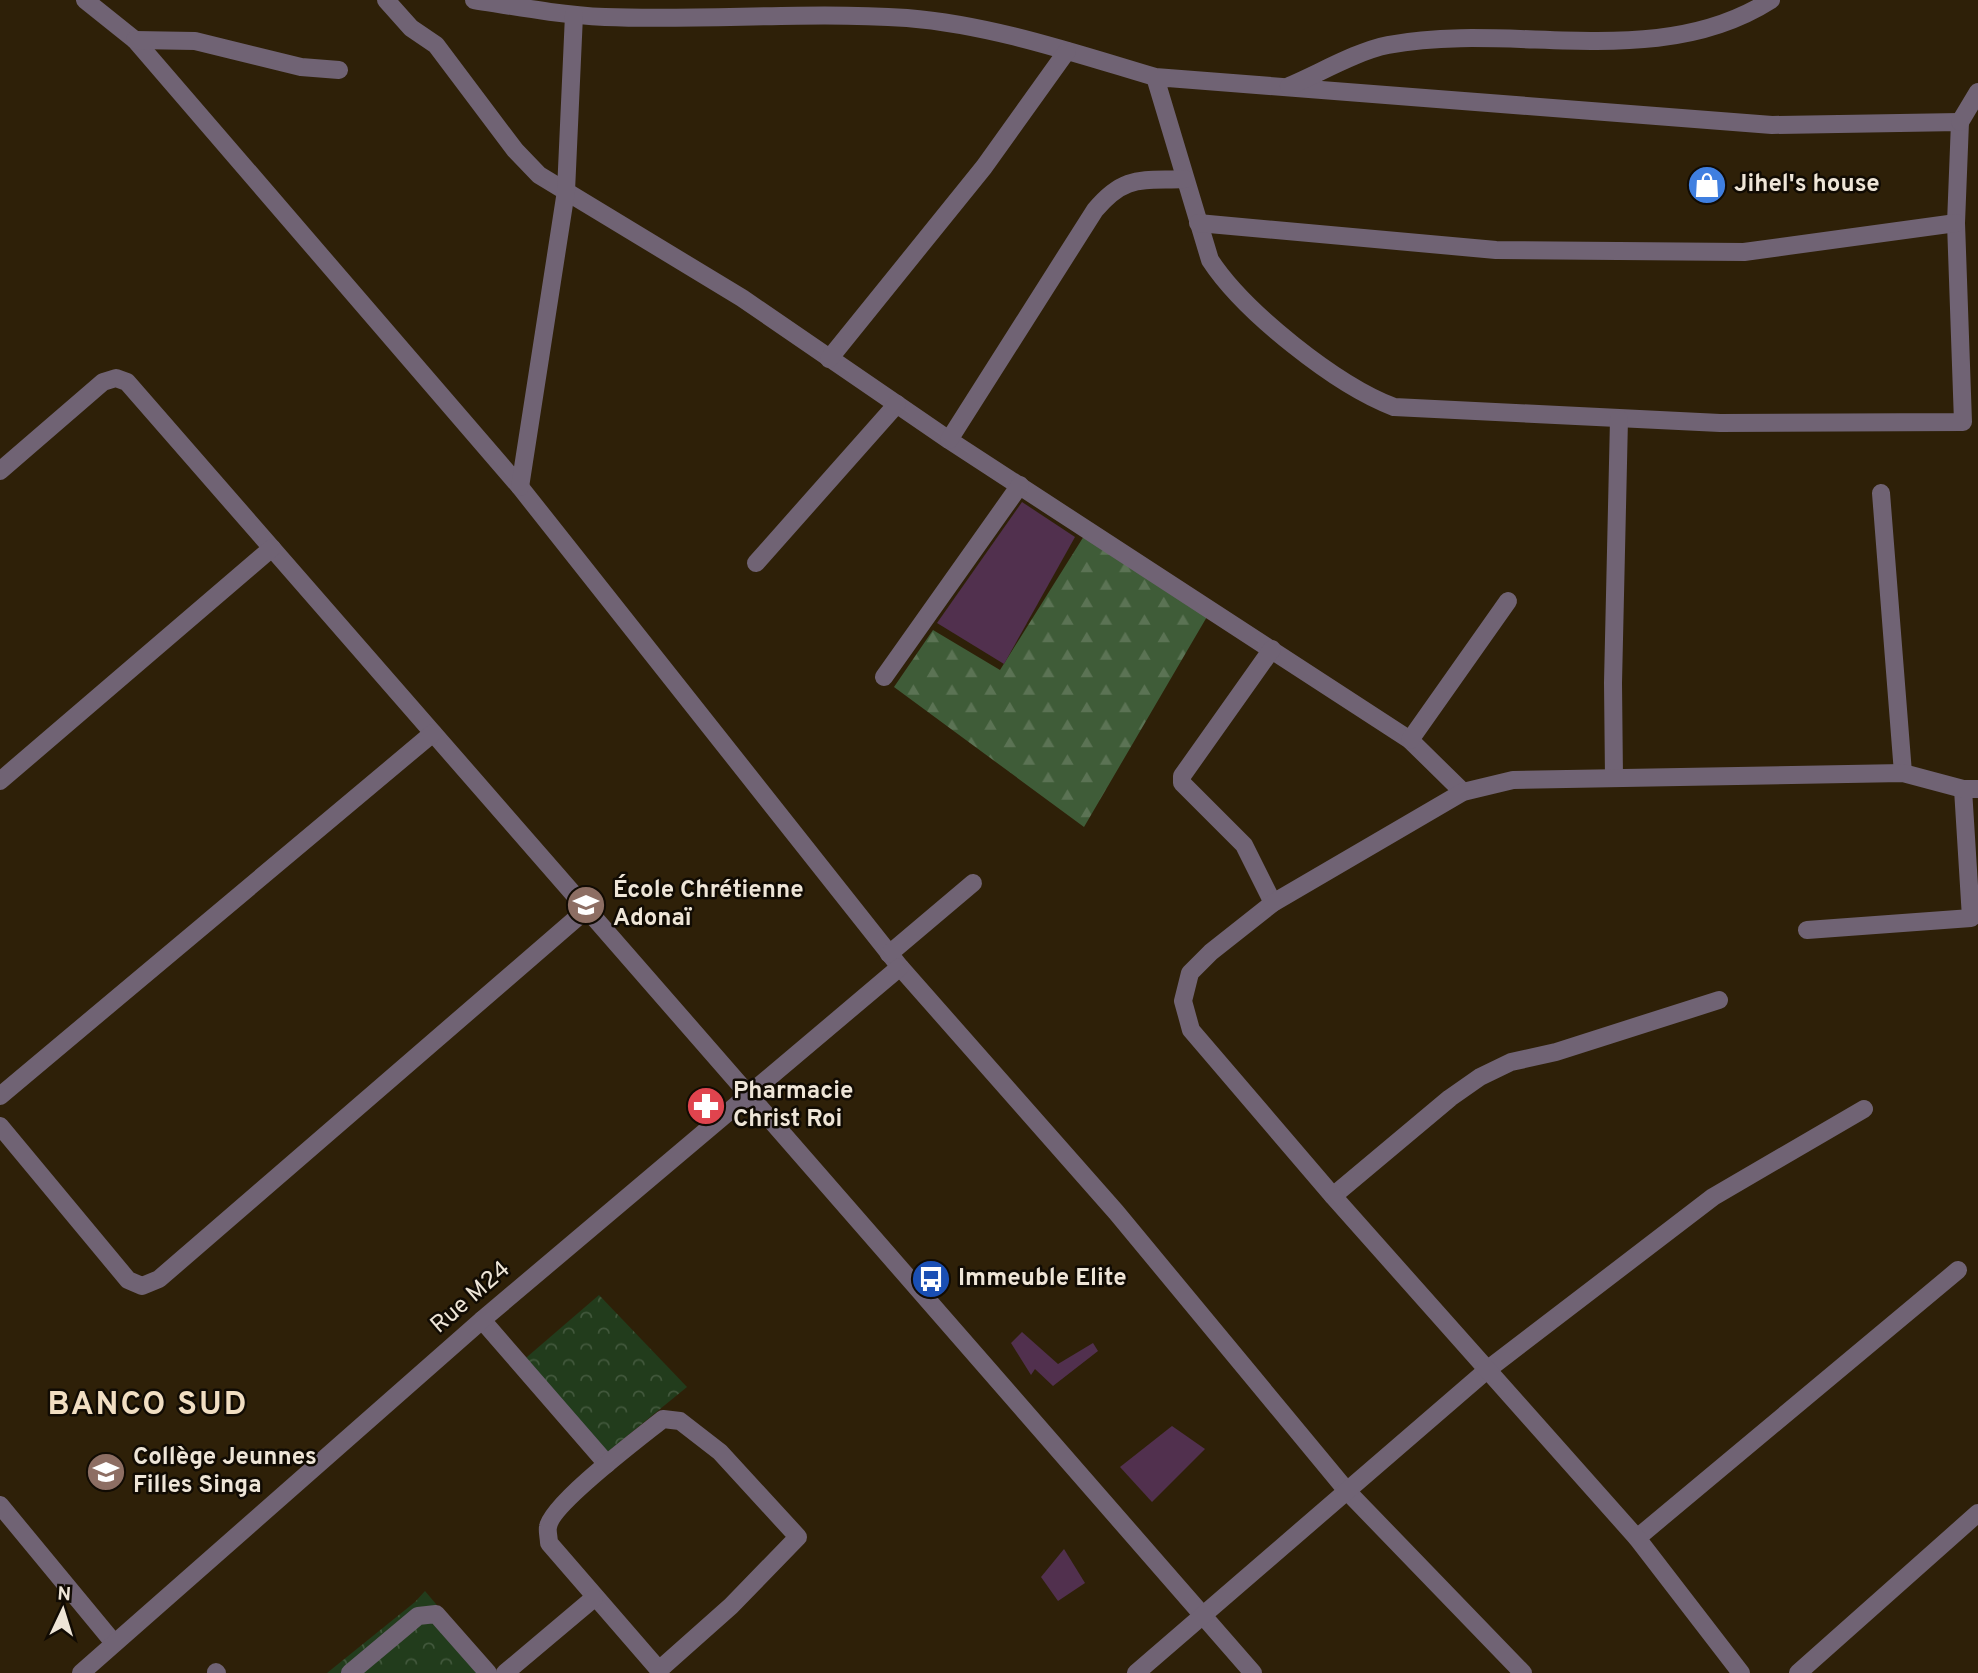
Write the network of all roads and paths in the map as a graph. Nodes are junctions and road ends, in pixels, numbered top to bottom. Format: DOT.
graph roads {
  1 [pos="85,0"];
  2 [pos="386,0"];
  3 [pos="474,0"];
  4 [pos="1771,0"];
  5 [pos="608,9"];
  6 [pos="574,15"];
  7 [pos="135,40"];
  8 [pos="1067,51"];
  9 [pos="339,70"];
  10 [pos="1154,77"];
  11 [pos="1285,87"];
  12 [pos="1978,92"];
  13 [pos="1960,122"];
  14 [pos="1185,179"];
  15 [pos="566,191"];
  16 [pos="1198,223"];
  17 [pos="1956,223"];
  18 [pos="829,359"];
  19 [pos="897,404"];
  20 [pos="1619,419"];
  21 [pos="949,440"];
  22 [pos="0,471"];
  23 [pos="1020,485"];
  24 [pos="520,486"];
  25 [pos="1881,493"];
  26 [pos="272,548"];
  27 [pos="756,563"];
  28 [pos="1508,601"];
  29 [pos="1272,649"];
  30 [pos="884,677"];
  31 [pos="433,733"];
  32 [pos="1410,740"];
  33 [pos="1903,773"];
  34 [pos="1614,778"];
  35 [pos="0,781"];
  36 [pos="1971,789"];
  37 [pos="1463,792"];
  38 [pos="973,883"];
  39 [pos="1273,903"];
  40 [pos="587,909"];
  41 [pos="1807,930"];
  42 [pos="895,960"];
  43 [pos="1718,1000"];
  44 [pos="748,1094"];
  45 [pos="0,1096"];
  46 [pos="1864,1109"];
  47 [pos="0,1126"];
  48 [pos="1333,1196"];
  49 [pos="1958,1270"];
  50 [pos="482,1320"];
  51 [pos="1487,1370"];
  52 [pos="607,1464"];
  53 [pos="1347,1491"];
  54 [pos="0,1505"];
  55 [pos="1978,1513"];
  56 [pos="1637,1538"];
  57 [pos="594,1598"];
  58 [pos="1205,1615"];
  59 [pos="114,1643"];
  60 [pos="81,1673"];
  61 [pos="350,1673"];
  62 [pos="488,1673"];
  63 [pos="505,1673"];
  64 [pos="1136,1673"];
  65 [pos="1253,1673"];
  66 [pos="1523,1673"];
  67 [pos="1741,1673"];
  68 [pos="1798,1673"];
  1 -- 7 [label="street"];
  2 -- 15 [label="street"];
  3 -- 6 [label="street"];
  4 -- 11 [label="street"];
  5 -- 6 [label="street"];
  5 -- 8 [label="street"];
  6 -- 15 [label="street"];
  7 -- 9 [label="street"];
  7 -- 24 [label="street"];
  8 -- 10 [label="street"];
  8 -- 18 [label="street"];
  10 -- 11 [label="street"];
  10 -- 14 [label="street"];
  11 -- 13 [label="street"];
  12 -- 13 [label="street"];
  13 -- 17 [label="street"];
  14 -- 16 [label="street"];
  14 -- 21 [label="street"];
  15 -- 18 [label="street"];
  15 -- 24 [label="street"];
  16 -- 17 [label="street"];
  16 -- 20 [label="street"];
  17 -- 20 [label="street"];
  18 -- 19 [label="street"];
  19 -- 21 [label="street"];
  19 -- 27 [label="street"];
  20 -- 34 [label="street"];
  21 -- 23 [label="street"];
  22 -- 26 [label="street"];
  23 -- 29 [label="street"];
  23 -- 30 [label="street"];
  24 -- 42 [label="street"];
  25 -- 33 [label="street"];
  26 -- 31 [label="street"];
  26 -- 35 [label="street"];
  28 -- 32 [label="street"];
  29 -- 32 [label="street"];
  29 -- 39 [label="street"];
  31 -- 40 [label="street"];
  31 -- 45 [label="street"];
  32 -- 37 [label="street"];
  33 -- 34 [label="street"];
  33 -- 36 [label="street"];
  34 -- 37 [label="street"];
  36 -- 41 [label="street"];
  37 -- 39 [label="street"];
  38 -- 42 [label="street, Rue M24"];
  39 -- 48 [label="street"];
  40 -- 44 [label="street"];
  40 -- 47 [label="street"];
  42 -- 44 [label="street, Rue M24"];
  42 -- 53 [label="street"];
  43 -- 48 [label="street"];
  44 -- 50 [label="street, Rue M24"];
  44 -- 58 [label="street"];
  46 -- 51 [label="street"];
  48 -- 51 [label="street"];
  49 -- 56 [label="street"];
  50 -- 52 [label="street"];
  50 -- 59 [label="street, Rue M24"];
  51 -- 53 [label="street"];
  51 -- 56 [label="street"];
  52 -- 57 [label="street"];
  52 -- 57 [label="street"];
  53 -- 58 [label="street"];
  53 -- 66 [label="street"];
  54 -- 59 [label="street"];
  55 -- 68 [label="street"];
  56 -- 67 [label="street"];
  57 -- 63 [label="street"];
  58 -- 64 [label="street"];
  58 -- 65 [label="street"];
  59 -- 60 [label="street, Rue M24"];
  61 -- 62 [label="street"];
}
